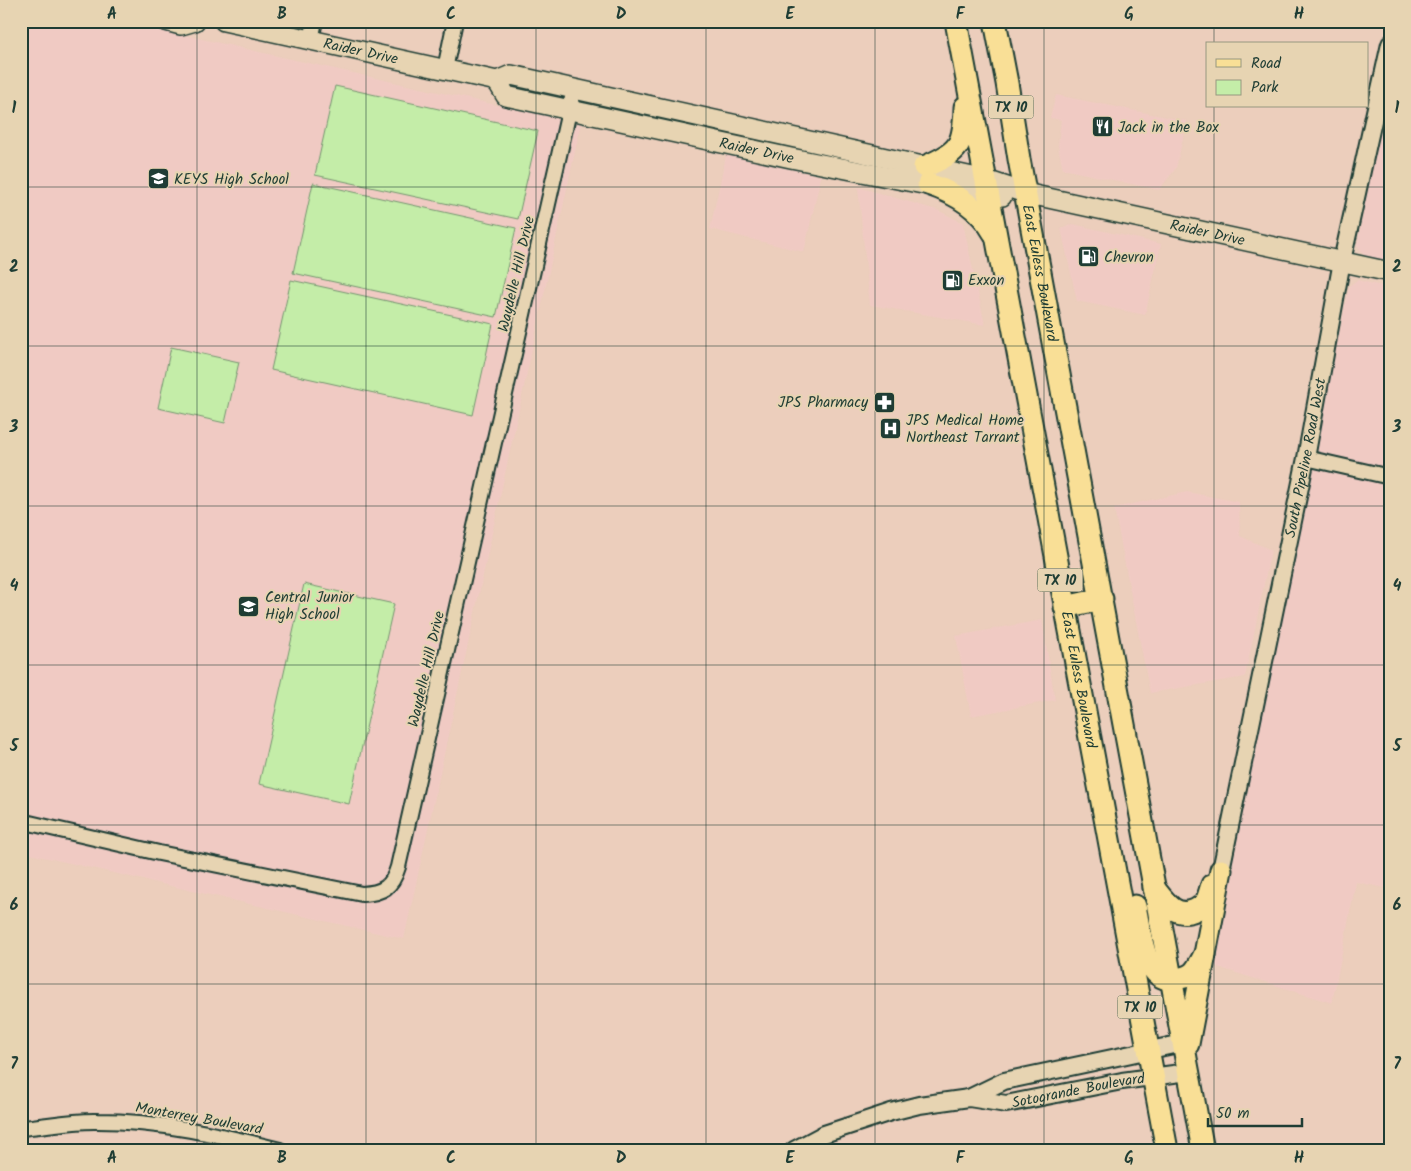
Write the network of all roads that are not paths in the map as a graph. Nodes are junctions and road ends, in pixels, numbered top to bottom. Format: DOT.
graph roads {
  1 [pos="166,21"];
  2 [pos="195,21"];
  3 [pos="224,21"];
  4 [pos="315,21"];
  5 [pos="455,21"];
  6 [pos="956,21"];
  7 [pos="995,21"];
  8 [pos="311,40"];
  9 [pos="1390,44"];
  10 [pos="445,70"];
  11 [pos="966,74"];
  12 [pos="497,81"];
  13 [pos="574,89"];
  14 [pos="570,110"];
  15 [pos="839,148"];
  16 [pos="835,166"];
  17 [pos="926,175"];
  18 [pos="988,189"];
  19 [pos="1026,193"];
  20 [pos="997,238"];
  21 [pos="1342,261"];
  22 [pos="1390,272"];
  23 [pos="1306,458"];
  24 [pos="1390,477"];
  25 [pos="1102,599"];
  26 [pos="1065,607"];
  27 [pos="21,821"];
  28 [pos="1106,824"];
  29 [pos="1221,870"];
  30 [pos="1154,888"];
  31 [pos="1205,954"];
  32 [pos="1171,980"];
  33 [pos="1148,1051"];
  34 [pos="1185,1057"];
  35 [pos="1153,1076"];
  36 [pos="969,1098"];
  37 [pos="21,1128"];
  38 [pos="280,1150"];
  39 [pos="794,1150"];
  40 [pos="1167,1150"];
  41 [pos="1203,1150"];
  1 -- 2 [label="main road"];
  3 -- 8 [label="main road, Raider Drive"];
  4 -- 8 [label="street"];
  5 -- 10 [label="street"];
  6 -- 11 [label="main road, TX 10"];
  7 -- 19 [label="main road, TX 10"];
  8 -- 10 [label="main road, Raider Drive"];
  9 -- 21 [label="street, South Pipeline Road West"];
  10 -- 12 [label="main road, Raider Drive"];
  11 -- 17 [label="main road"];
  11 -- 18 [label="main road, TX 10"];
  12 -- 13 [label="main road, Raider Drive"];
  12 -- 14 [label="main road, Raider Drive"];
  13 -- 14 [label="street, Waydelle Hill Drive"];
  13 -- 15 [label="main road, Raider Drive"];
  14 -- 16 [label="main road, Raider Drive"];
  14 -- 27 [label="street, Waydelle Hill Drive"];
  15 -- 16 [label="main road"];
  15 -- 17 [label="main road, Raider Drive"];
  16 -- 17 [label="main road, Raider Drive"];
  17 -- 18 [label="main road, Raider Drive"];
  17 -- 20 [label="main road"];
  18 -- 19 [label="main road, Raider Drive"];
  18 -- 20 [label="main road, East Euless Boulevard / TX 10"];
  19 -- 21 [label="main road, Raider Drive"];
  19 -- 25 [label="main road, East Euless Boulevard / TX 10"];
  20 -- 26 [label="main road, East Euless Boulevard / TX 10"];
  21 -- 22 [label="main road, Raider Drive"];
  21 -- 23 [label="street, South Pipeline Road West"];
  23 -- 24 [label="street"];
  23 -- 29 [label="street, South Pipeline Road West"];
  25 -- 26 [label="main road"];
  25 -- 30 [label="main road, East Euless Boulevard / TX 10"];
  26 -- 28 [label="main road, East Euless Boulevard / TX 10"];
  28 -- 32 [label="main road"];
  28 -- 33 [label="main road, East Euless Boulevard / TX 10"];
  29 -- 30 [label="main road"];
  29 -- 31 [label="main road"];
  30 -- 32 [label="main road, East Euless Boulevard / TX 10"];
  31 -- 32 [label="main road"];
  31 -- 34 [label="main road"];
  32 -- 34 [label="main road, East Euless Boulevard / TX 10"];
  33 -- 34 [label="street, Sotogrande Boulevard"];
  33 -- 35 [label="main road, East Euless Boulevard / TX 10"];
  33 -- 36 [label="street, Sotogrande Boulevard"];
  34 -- 35 [label="street, Sotogrande Boulevard"];
  34 -- 41 [label="main road, East Euless Boulevard / TX 10"];
  35 -- 36 [label="street, Sotogrande Boulevard"];
  35 -- 40 [label="main road, East Euless Boulevard / TX 10"];
  36 -- 39 [label="street, Sotogrande Boulevard"];
  37 -- 38 [label="street, Monterrey Boulevard"];
}
